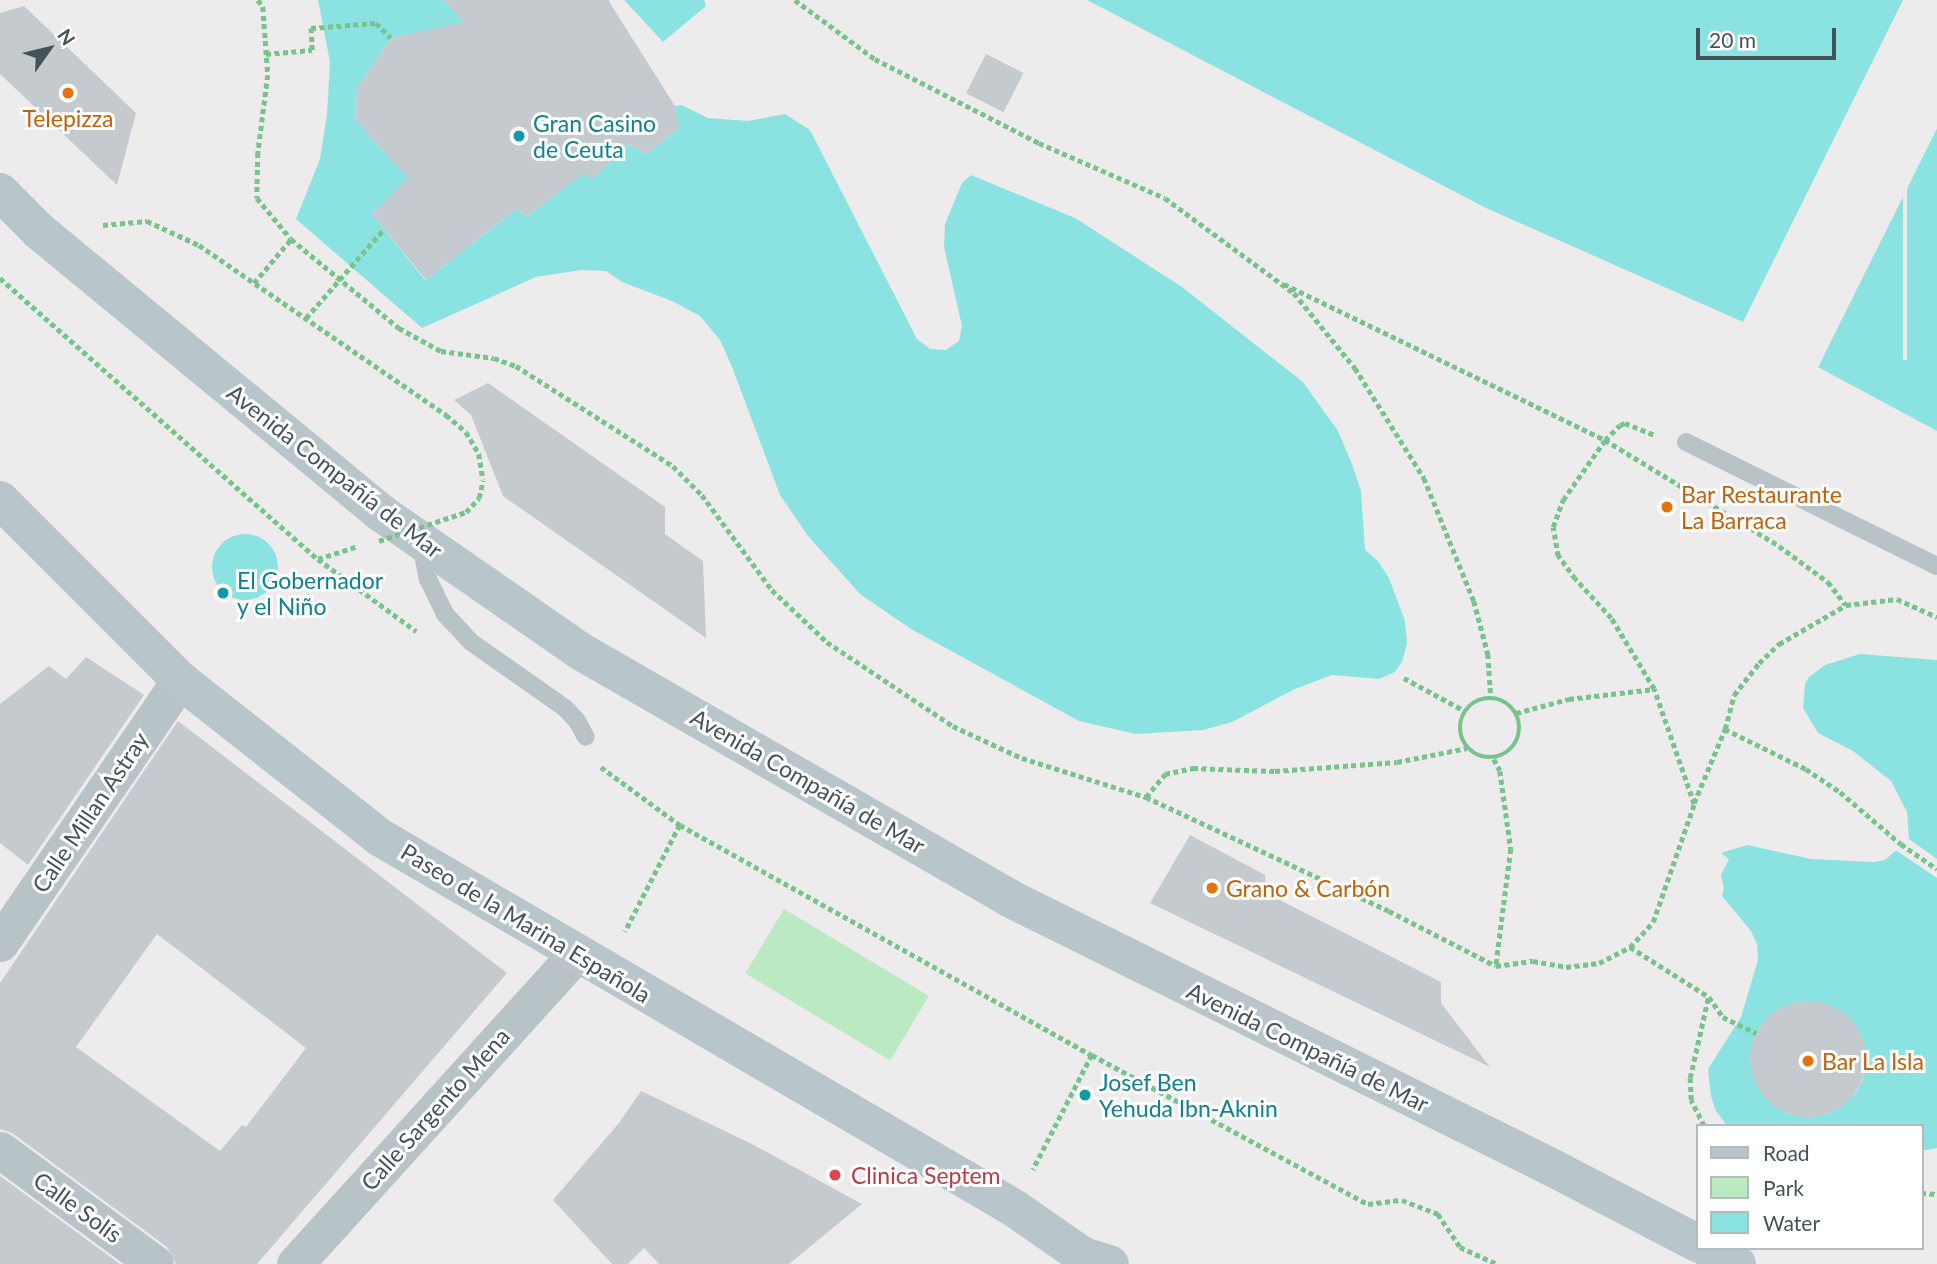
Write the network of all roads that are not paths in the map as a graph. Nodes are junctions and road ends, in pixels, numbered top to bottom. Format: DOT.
graph roads {
  1 [pos="0,192"];
  2 [pos="1692,445"];
  3 [pos="0,500"];
  4 [pos="421,540"];
  5 [pos="1937,566"];
  6 [pos="180,680"];
  7 [pos="586,737"];
  8 [pos="0,943"];
  9 [pos="591,962"];
  10 [pos="0,1150"];
  11 [pos="1696,1242"];
  12 [pos="1711,1250"];
  13 [pos="1092,1261"];
  14 [pos="155,1264"];
  15 [pos="295,1264"];
  16 [pos="1737,1264"];
  1 -- 4 [label="street, Avenida Compañía de Mar"];
  2 -- 5 [label="lane"];
  3 -- 6 [label="street, Paseo de la Marina Española"];
  4 -- 7 [label="lane"];
  4 -- 11 [label="street, Avenida Compañía de Mar"];
  6 -- 8 [label="street, Calle Millan Astray"];
  6 -- 9 [label="street, Paseo de la Marina Española"];
  9 -- 13 [label="street, Paseo de la Marina Española"];
  9 -- 15 [label="street, Calle Sargento Mena"];
  10 -- 14 [label="street, Calle Solís"];
  12 -- 16 [label="street"];
}
